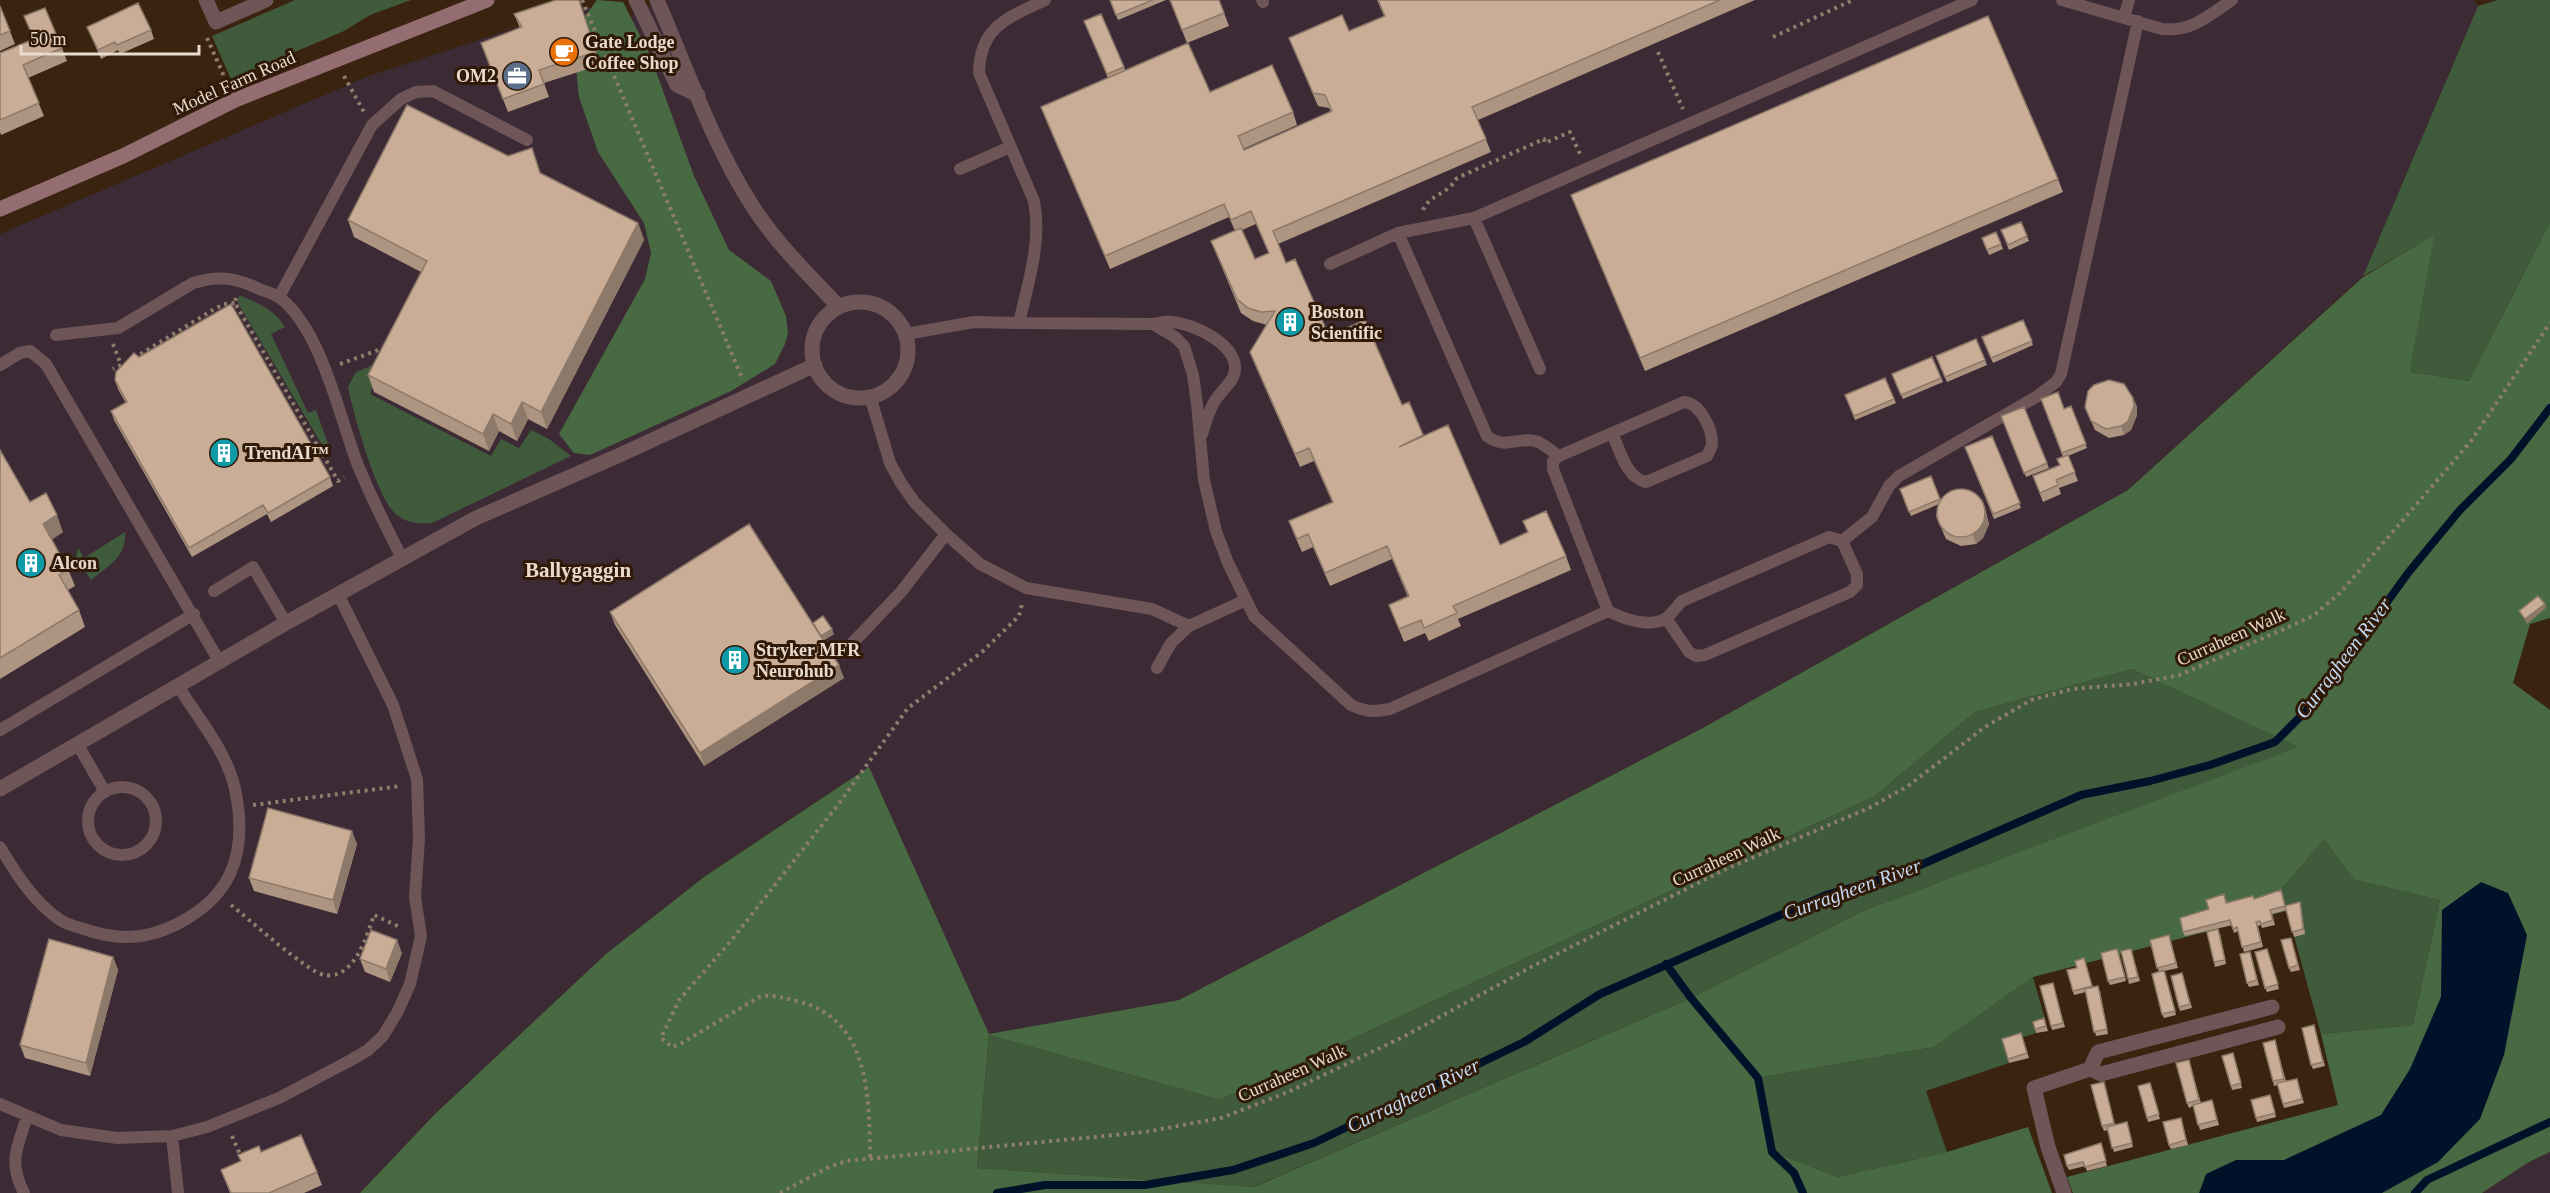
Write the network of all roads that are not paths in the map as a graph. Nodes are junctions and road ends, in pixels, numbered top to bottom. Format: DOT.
graph roads {
  1 [pos="206,0"];
  2 [pos="266,0"];
  3 [pos="486,0"];
  4 [pos="636,0"];
  5 [pos="657,0"];
  6 [pos="1045,0"];
  7 [pos="1972,0"];
  8 [pos="2062,0"];
  9 [pos="2128,0"];
  10 [pos="2232,0"];
  11 [pos="2124,18"];
  12 [pos="2138,21"];
  13 [pos="698,96"];
  14 [pos="527,140"];
  15 [pos="1010,147"];
  16 [pos="960,169"];
  17 [pos="0,209"];
  18 [pos="1474,218"];
  19 [pos="1398,233"];
  20 [pos="1330,264"];
  21 [pos="279,297"];
  22 [pos="839,307"];
  23 [pos="1019,323"];
  24 [pos="1153,324"];
  25 [pos="906,334"];
  26 [pos="56,335"];
  27 [pos="0,365"];
  28 [pos="815,365"];
  29 [pos="1540,369"];
  30 [pos="870,396"];
  31 [pos="1612,433"];
  32 [pos="1200,441"];
  33 [pos="1559,456"];
  34 [pos="946,534"];
  35 [pos="1842,541"];
  36 [pos="402,558"];
  37 [pos="214,591"];
  38 [pos="338,594"];
  39 [pos="1246,600"];
  40 [pos="1608,611"];
  41 [pos="194,614"];
  42 [pos="1666,618"];
  43 [pos="286,623"];
  44 [pos="1189,626"];
  45 [pos="843,653"];
  46 [pos="219,661"];
  47 [pos="1157,668"];
  48 [pos="178,686"];
  49 [pos="0,730"];
  50 [pos="78,745"];
  51 [pos="0,789"];
  52 [pos="105,792"];
  53 [pos="0,847"];
  54 [pos="2272,1007"];
  55 [pos="2277,1027"];
  56 [pos="2090,1069"];
  57 [pos="0,1104"];
  58 [pos="27,1117"];
  59 [pos="172,1136"];
  60 [pos="24,1193"];
  61 [pos="178,1193"];
  62 [pos="2064,1193"];
  1 -- 2 [label="street"];
  3 -- 17 [label="main road, Model Farm Road"];
  4 -- 13 [label="street"];
  5 -- 13 [label="street"];
  6 -- 15 [label="lane"];
  7 -- 18 [label="lane"];
  8 -- 11 [label="lane"];
  9 -- 11 [label="lane"];
  10 -- 12 [label="lane"];
  11 -- 12 [label="lane"];
  12 -- 35 [label="lane"];
  13 -- 22 [label="street"];
  14 -- 21 [label="lane"];
  15 -- 16 [label="lane"];
  15 -- 23 [label="lane"];
  18 -- 19 [label="lane"];
  18 -- 29 [label="lane"];
  19 -- 20 [label="lane"];
  19 -- 33 [label="lane"];
  21 -- 26 [label="lane"];
  21 -- 36 [label="lane"];
  22 -- 25 [label="street"];
  22 -- 28 [label="street"];
  23 -- 24 [label="lane"];
  23 -- 25 [label="lane"];
  24 -- 32 [label="lane"];
  24 -- 32 [label="lane"];
  25 -- 30 [label="street"];
  27 -- 41 [label="lane"];
  28 -- 30 [label="street"];
  28 -- 36 [label="street"];
  30 -- 34 [label="lane"];
  31 -- 31 [label="lane"];
  31 -- 33 [label="lane"];
  32 -- 39 [label="lane"];
  33 -- 40 [label="lane"];
  34 -- 44 [label="lane"];
  34 -- 45 [label="lane"];
  35 -- 42 [label="lane"];
  35 -- 42 [label="lane"];
  36 -- 38 [label="street"];
  37 -- 43 [label="lane"];
  38 -- 43 [label="street"];
  38 -- 59 [label="lane"];
  39 -- 40 [label="lane"];
  39 -- 44 [label="lane"];
  40 -- 42 [label="lane"];
  41 -- 46 [label="lane"];
  41 -- 49 [label="lane"];
  43 -- 46 [label="street"];
  44 -- 47 [label="lane"];
  46 -- 48 [label="street"];
  48 -- 50 [label="street"];
  48 -- 53 [label="lane"];
  50 -- 51 [label="street"];
  50 -- 52 [label="lane"];
  52 -- 52 [label="lane"];
  54 -- 56 [label="street"];
  55 -- 56 [label="street"];
  56 -- 62 [label="street"];
  57 -- 58 [label="lane"];
  58 -- 59 [label="lane"];
  58 -- 60 [label="lane"];
  59 -- 61 [label="lane"];
}
